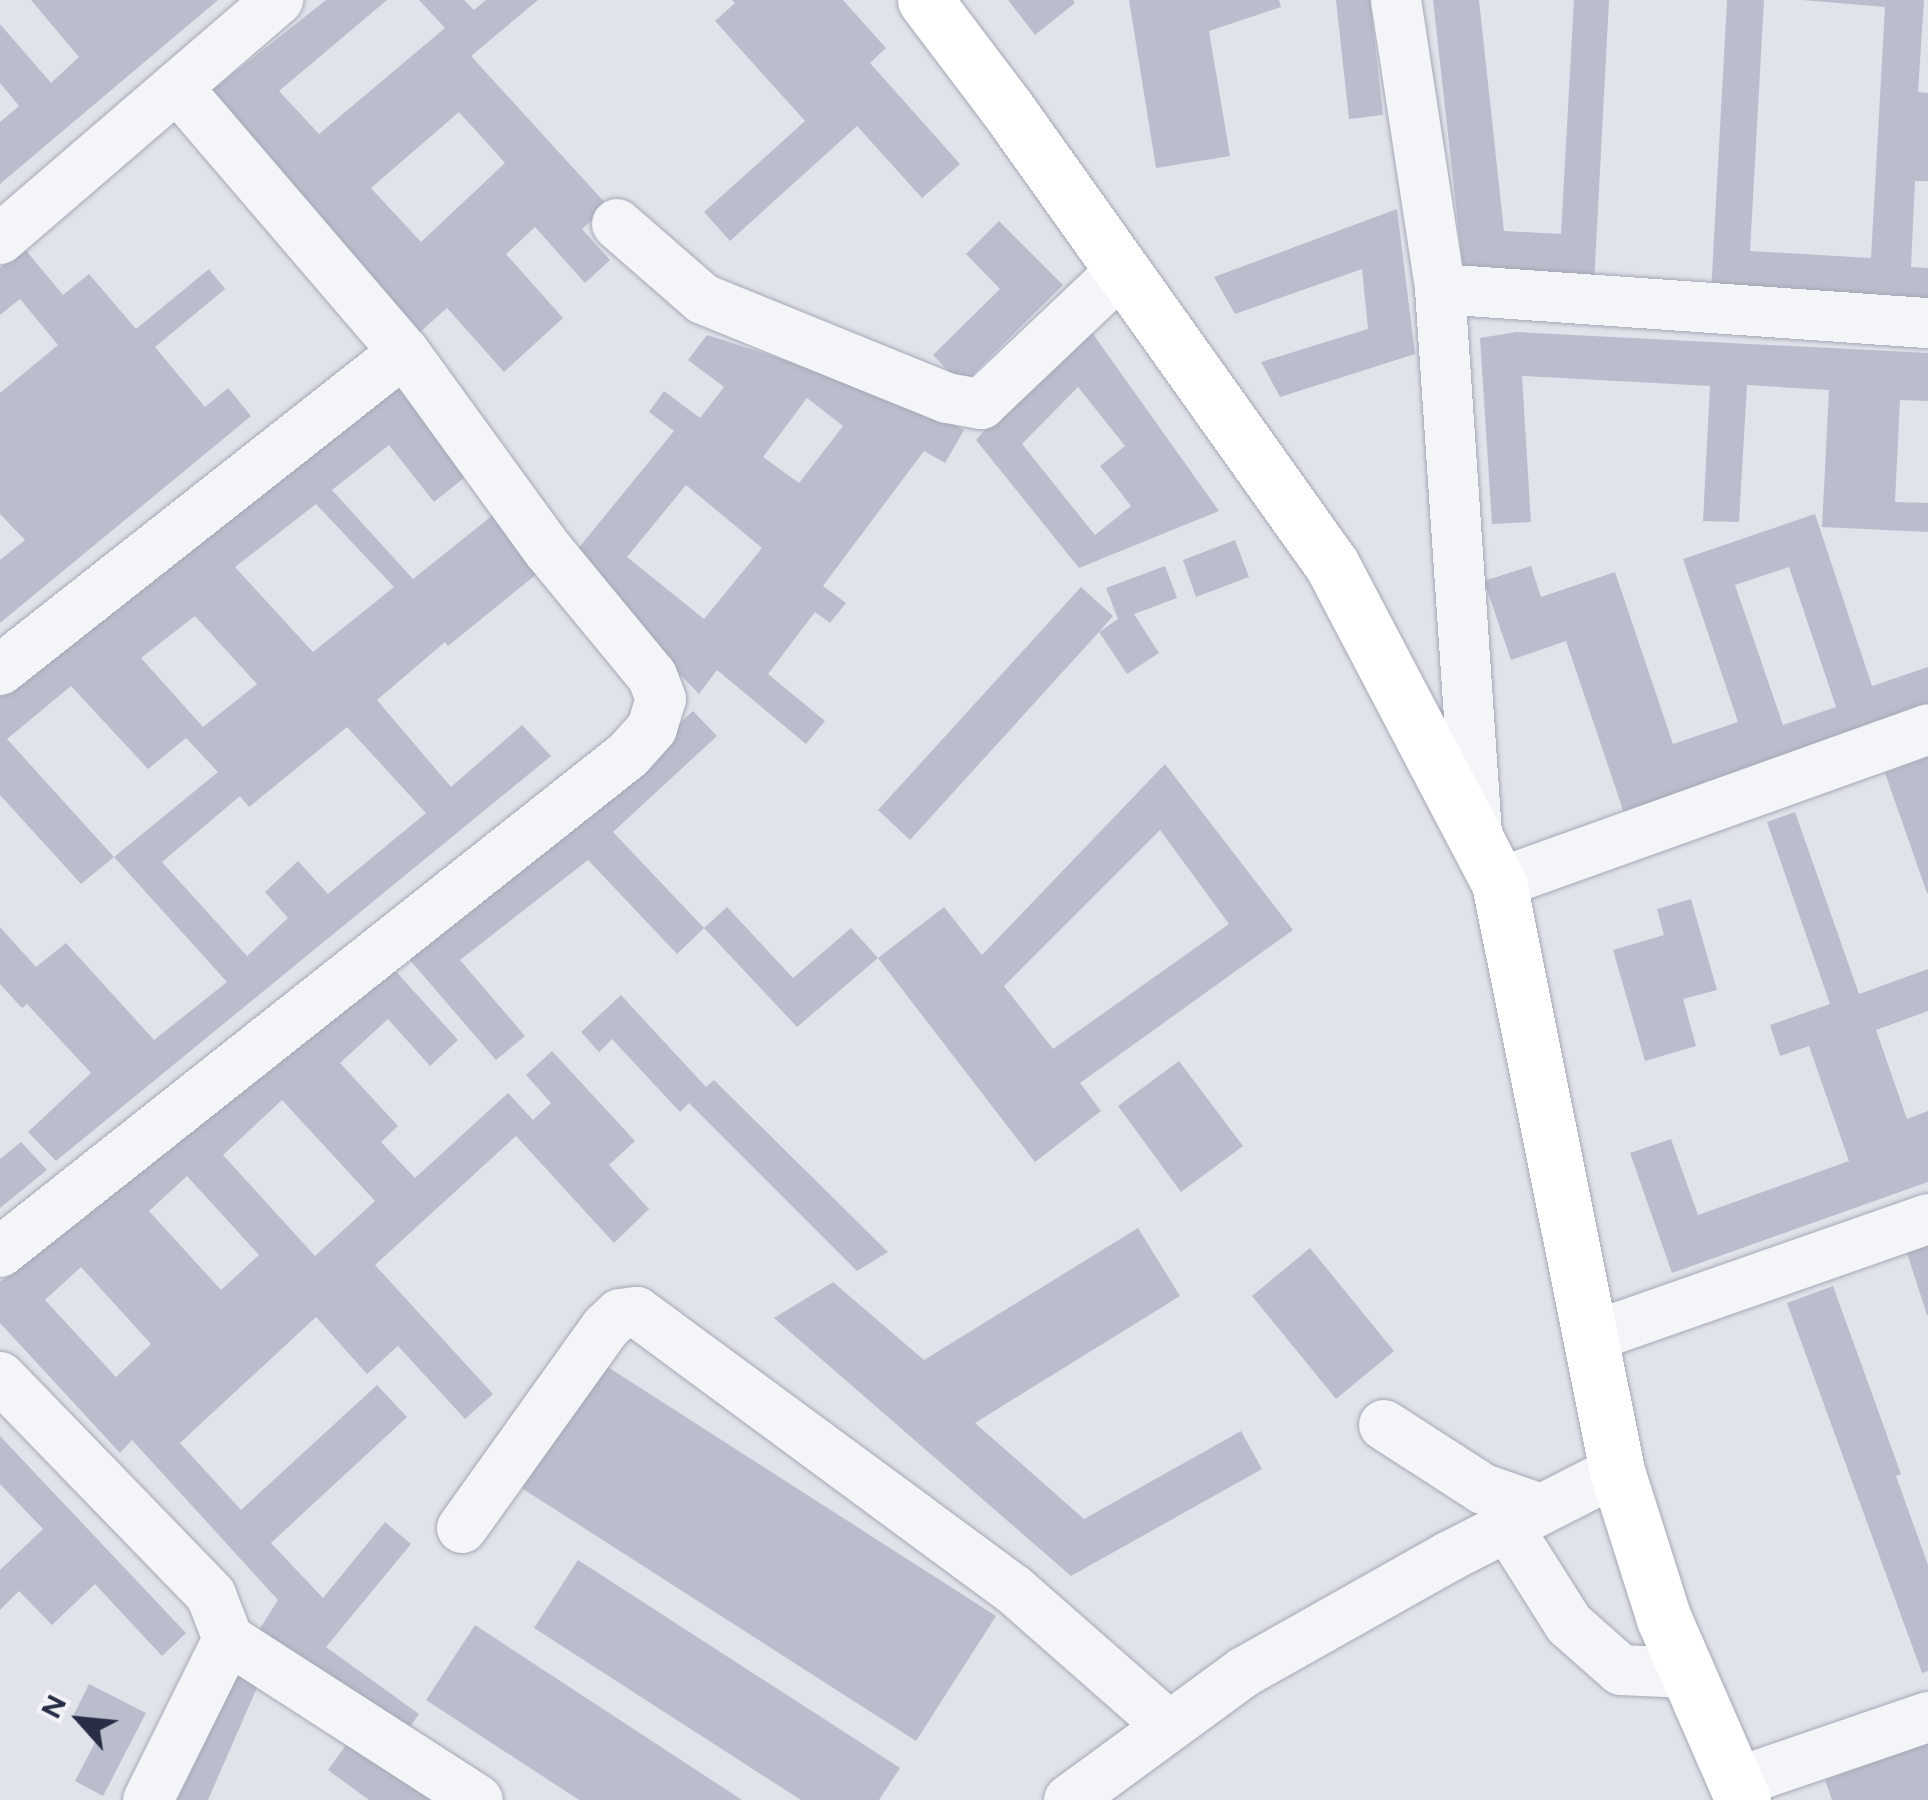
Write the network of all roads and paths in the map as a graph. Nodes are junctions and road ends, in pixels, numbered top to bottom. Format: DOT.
graph roads {
  1 [pos="278,0"];
  2 [pos="925,0"];
  3 [pos="1396,0"];
  4 [pos="177,87"];
  5 [pos="616,224"];
  6 [pos="0,240"];
  7 [pos="1122,270"];
  8 [pos="1440,289"];
  9 [pos="1928,322"];
  10 [pos="404,352"];
  11 [pos="0,670"];
  12 [pos="1928,728"];
  13 [pos="1477,834"];
  14 [pos="1499,883"];
  15 [pos="1928,1219"];
  16 [pos="0,1252"];
  17 [pos="1591,1337"];
  18 [pos="0,1377"];
  19 [pos="1384,1425"];
  20 [pos="1617,1471"];
  21 [pos="1524,1518"];
  22 [pos="462,1528"];
  23 [pos="228,1639"];
  24 [pos="1687,1672"];
  25 [pos="1928,1717"];
  26 [pos="1169,1726"];
  27 [pos="1739,1792"];
  28 [pos="148,1800"];
  29 [pos="478,1800"];
  30 [pos="1069,1800"];
  1 -- 4 [label="street"];
  2 -- 7 [label="main road"];
  3 -- 8 [label="street"];
  4 -- 6 [label="street"];
  4 -- 10 [label="street"];
  5 -- 7 [label="street"];
  7 -- 13 [label="main road"];
  8 -- 9 [label="street"];
  8 -- 13 [label="street"];
  10 -- 11 [label="street"];
  10 -- 16 [label="street"];
  12 -- 14 [label="street"];
  13 -- 14 [label="main road"];
  14 -- 17 [label="main road"];
  15 -- 17 [label="street"];
  17 -- 20 [label="main road"];
  18 -- 23 [label="street"];
  19 -- 21 [label="street"];
  20 -- 21 [label="street"];
  20 -- 24 [label="main road"];
  21 -- 24 [label="street"];
  21 -- 26 [label="street"];
  22 -- 26 [label="street"];
  23 -- 28 [label="street"];
  23 -- 29 [label="street"];
  24 -- 27 [label="main road"];
  25 -- 27 [label="street"];
  26 -- 30 [label="street"];
}
